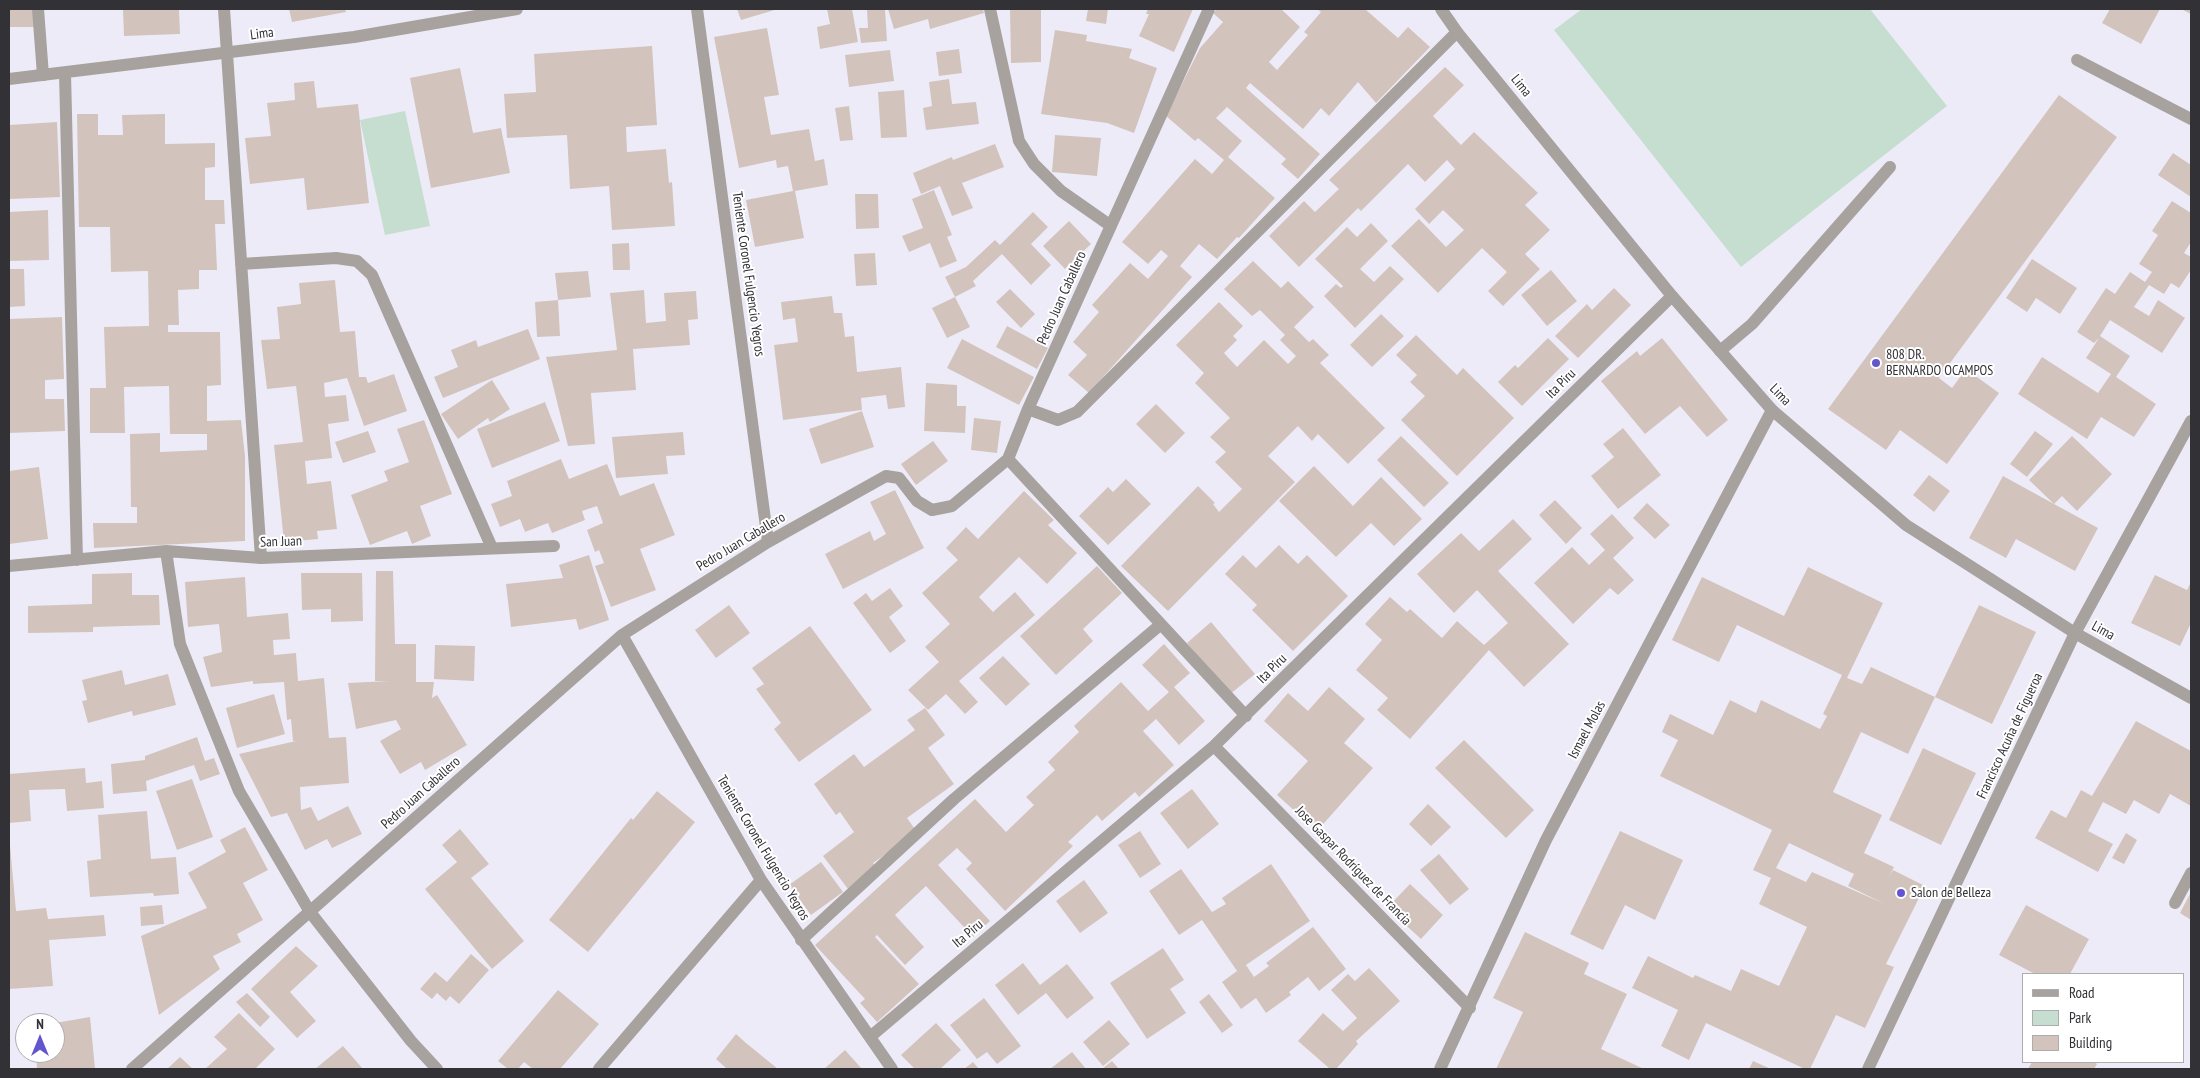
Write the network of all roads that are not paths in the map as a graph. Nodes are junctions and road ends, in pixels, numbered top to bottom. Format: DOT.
graph roads {
  1 [pos="38,9"];
  2 [pos="224,9"];
  3 [pos="517,9"];
  4 [pos="697,9"];
  5 [pos="990,9"];
  6 [pos="1209,9"];
  7 [pos="1441,9"];
  8 [pos="1457,32"];
  9 [pos="227,54"];
  10 [pos="2077,60"];
  11 [pos="65,73"];
  12 [pos="42,75"];
  13 [pos="9,79"];
  14 [pos="2191,119"];
  15 [pos="1890,167"];
  16 [pos="1111,226"];
  17 [pos="241,264"];
  18 [pos="1672,296"];
  19 [pos="1720,351"];
  20 [pos="1028,409"];
  21 [pos="1772,410"];
  22 [pos="2191,421"];
  23 [pos="1008,459"];
  24 [pos="768,542"];
  25 [pos="554,546"];
  26 [pos="492,548"];
  27 [pos="166,551"];
  28 [pos="261,558"];
  29 [pos="76,560"];
  30 [pos="9,566"];
  31 [pos="1160,625"];
  32 [pos="2076,633"];
  33 [pos="622,635"];
  34 [pos="2191,698"];
  35 [pos="1246,716"];
  36 [pos="1214,746"];
  37 [pos="2191,873"];
  38 [pos="761,880"];
  39 [pos="2175,903"];
  40 [pos="310,912"];
  41 [pos="801,940"];
  42 [pos="1470,1008"];
  43 [pos="870,1037"];
  44 [pos="132,1069"];
  45 [pos="437,1069"];
  46 [pos="599,1069"];
  47 [pos="892,1069"];
  48 [pos="1440,1069"];
  49 [pos="1868,1069"];
  1 -- 12 [label="street"];
  2 -- 9 [label="street"];
  3 -- 9 [label="street, Lima"];
  4 -- 24 [label="street, Teniente Coronel Fulgencio Yegros"];
  5 -- 16 [label="street"];
  6 -- 16 [label="street, Pedro Juan Caballero"];
  7 -- 8 [label="street, Lima"];
  8 -- 18 [label="street, Lima"];
  8 -- 20 [label="street"];
  9 -- 11 [label="street, Lima"];
  9 -- 17 [label="street"];
  10 -- 14 [label="street"];
  11 -- 12 [label="street, Lima"];
  11 -- 29 [label="street"];
  12 -- 13 [label="street, Lima"];
  15 -- 19 [label="street"];
  16 -- 20 [label="street, Pedro Juan Caballero"];
  17 -- 26 [label="street"];
  17 -- 28 [label="street"];
  18 -- 19 [label="street, Lima"];
  18 -- 35 [label="street, Ita Piru"];
  19 -- 21 [label="street, Lima"];
  20 -- 23 [label="street, Pedro Juan Caballero"];
  21 -- 32 [label="street, Lima"];
  21 -- 42 [label="street, Ismael Molas"];
  22 -- 32 [label="street, Francisco Acuña de Figueroa"];
  23 -- 24 [label="street, Pedro Juan Caballero"];
  23 -- 31 [label="street"];
  24 -- 33 [label="street, Pedro Juan Caballero"];
  25 -- 26 [label="street, San Juan"];
  26 -- 28 [label="street, San Juan"];
  27 -- 28 [label="street, San Juan"];
  27 -- 29 [label="street, San Juan"];
  27 -- 40 [label="street"];
  29 -- 30 [label="street, San Juan"];
  31 -- 35 [label="street"];
  31 -- 41 [label="street"];
  32 -- 34 [label="street, Lima"];
  32 -- 49 [label="street, Francisco Acuña de Figueroa"];
  33 -- 38 [label="street, Teniente Coronel Fulgencio Yegros"];
  33 -- 40 [label="street, Pedro Juan Caballero"];
  35 -- 36 [label="street, Ita Piru"];
  36 -- 42 [label="street, Jose Gaspar Rodríguez de Francia"];
  36 -- 43 [label="street, Ita Piru"];
  37 -- 39 [label="street"];
  38 -- 41 [label="street, Teniente Coronel Fulgencio Yegros"];
  38 -- 46 [label="street"];
  40 -- 44 [label="street, Pedro Juan Caballero"];
  40 -- 45 [label="street"];
  41 -- 43 [label="street, Teniente Coronel Fulgencio Yegros"];
  42 -- 48 [label="street, Ismael Molas"];
  43 -- 47 [label="street, Teniente Coronel Fulgencio Yegros"];
}
